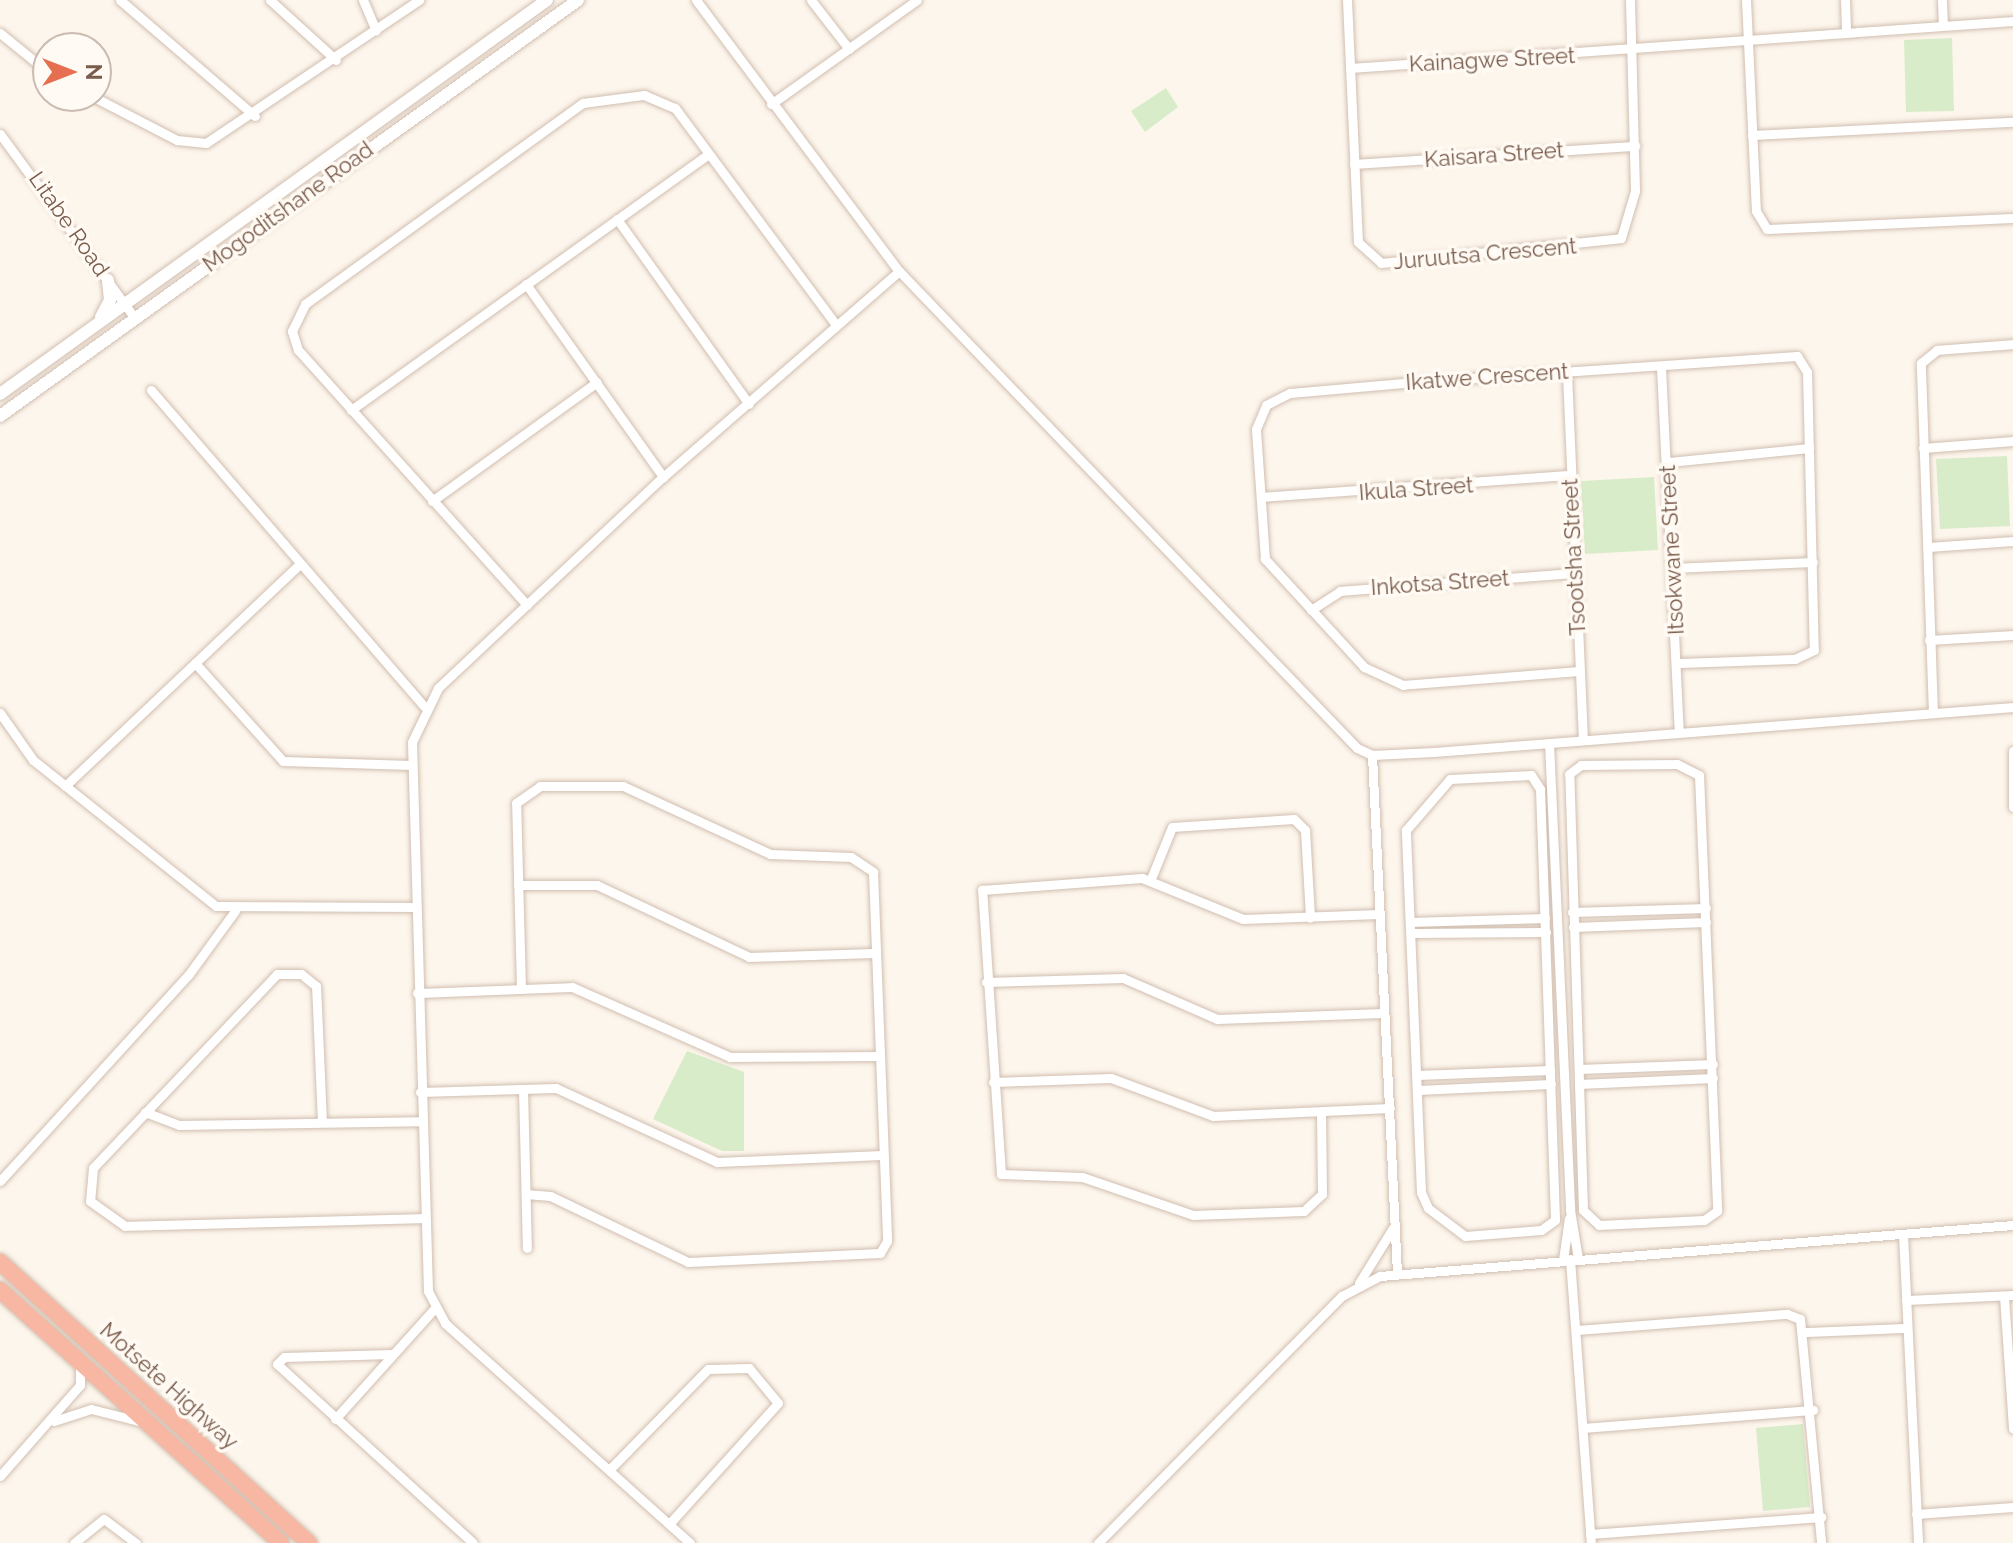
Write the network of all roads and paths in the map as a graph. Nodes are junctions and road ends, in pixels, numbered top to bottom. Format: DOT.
graph roads {
  1 [pos="120,0"];
  2 [pos="270,0"];
  3 [pos="363,0"];
  4 [pos="419,0"];
  5 [pos="547,0"];
  6 [pos="578,0"];
  7 [pos="696,0"];
  8 [pos="811,0"];
  9 [pos="917,0"];
  10 [pos="1347,0"];
  11 [pos="1630,0"];
  12 [pos="1746,0"];
  13 [pos="1845,0"];
  14 [pos="1942,0"];
  15 [pos="2013,21"];
  16 [pos="1943,23"];
  17 [pos="376,30"];
  18 [pos="1846,32"];
  19 [pos="0,33"];
  20 [pos="1748,40"];
  21 [pos="849,49"];
  22 [pos="1633,52"];
  23 [pos="32,59"];
  24 [pos="336,60"];
  25 [pos="1350,68"];
  26 [pos="771,104"];
  27 [pos="112,106"];
  28 [pos="255,116"];
  29 [pos="2013,122"];
  30 [pos="0,134"];
  31 [pos="1752,135"];
  32 [pos="9,142"];
  33 [pos="1635,146"];
  34 [pos="0,148"];
  35 [pos="709,154"];
  36 [pos="1354,164"];
  37 [pos="2013,218"];
  38 [pos="617,219"];
  39 [pos="899,271"];
  40 [pos="108,280"];
  41 [pos="526,284"];
  42 [pos="123,303"];
  43 [pos="134,317"];
  44 [pos="97,323"];
  45 [pos="836,325"];
  46 [pos="2013,344"];
  47 [pos="1661,368"];
  48 [pos="1567,374"];
  49 [pos="597,382"];
  50 [pos="151,390"];
  51 [pos="0,394"];
  52 [pos="749,404"];
  53 [pos="351,410"];
  54 [pos="0,416"];
  55 [pos="2013,441"];
  56 [pos="1809,448"];
  57 [pos="1923,448"];
  58 [pos="1669,462"];
  59 [pos="1570,475"];
  60 [pos="663,477"];
  61 [pos="1261,497"];
  62 [pos="432,501"];
  63 [pos="2013,541"];
  64 [pos="1928,547"];
  65 [pos="1813,562"];
  66 [pos="298,566"];
  67 [pos="1672,568"];
  68 [pos="1575,573"];
  69 [pos="527,605"];
  70 [pos="1311,610"];
  71 [pos="2013,635"];
  72 [pos="1929,640"];
  73 [pos="195,663"];
  74 [pos="1678,663"];
  75 [pos="1579,671"];
  76 [pos="424,706"];
  77 [pos="2013,707"];
  78 [pos="0,713"];
  79 [pos="1933,713"];
  80 [pos="1679,733"];
  81 [pos="1583,740"];
  82 [pos="1549,743"];
  83 [pos="2013,751"];
  84 [pos="1372,755"];
  85 [pos="411,765"];
  86 [pos="65,786"];
  87 [pos="2013,807"];
  88 [pos="1567,842"];
  89 [pos="1543,843"];
  90 [pos="1554,843"];
  91 [pos="1150,881"];
  92 [pos="518,885"];
  93 [pos="415,907"];
  94 [pos="1706,908"];
  95 [pos="235,911"];
  96 [pos="1572,912"];
  97 [pos="1379,914"];
  98 [pos="1310,918"];
  99 [pos="1545,918"];
  100 [pos="1706,922"];
  101 [pos="1410,927"];
  102 [pos="1573,927"];
  103 [pos="1546,932"];
  104 [pos="874,953"];
  105 [pos="986,982"];
  106 [pos="521,989"];
  107 [pos="417,993"];
  108 [pos="1575,999"];
  109 [pos="1549,1000"];
  110 [pos="1561,1000"];
  111 [pos="1383,1013"];
  112 [pos="879,1056"];
  113 [pos="1713,1064"];
  114 [pos="1579,1069"];
  115 [pos="1550,1070"];
  116 [pos="1417,1075"];
  117 [pos="1713,1078"];
  118 [pos="993,1082"];
  119 [pos="1551,1084"];
  120 [pos="1579,1084"];
  121 [pos="523,1089"];
  122 [pos="1418,1090"];
  123 [pos="420,1092"];
  124 [pos="1390,1108"];
  125 [pos="145,1112"];
  126 [pos="1321,1112"];
  127 [pos="421,1121"];
  128 [pos="322,1122"];
  129 [pos="883,1155"];
  130 [pos="1582,1155"];
  131 [pos="1555,1156"];
  132 [pos="1567,1156"];
  133 [pos="0,1181"];
  134 [pos="526,1194"];
  135 [pos="1570,1210"];
  136 [pos="423,1218"];
  137 [pos="1395,1223"];
  138 [pos="2013,1225"];
  139 [pos="1903,1234"];
  140 [pos="527,1248"];
  141 [pos="1570,1259"];
  142 [pos="0,1262"];
  143 [pos="1397,1273"];
  144 [pos="1356,1285"];
  145 [pos="0,1290"];
  146 [pos="2008,1296"];
  147 [pos="1906,1300"];
  148 [pos="434,1309"];
  149 [pos="1905,1328"];
  150 [pos="1577,1330"];
  151 [pos="1806,1332"];
  152 [pos="392,1354"];
  153 [pos="76,1358"];
  154 [pos="2012,1397"];
  155 [pos="1813,1410"];
  156 [pos="335,1419"];
  157 [pos="147,1423"];
  158 [pos="48,1425"];
  159 [pos="1584,1428"];
  160 [pos="2013,1429"];
  161 [pos="609,1470"];
  162 [pos="0,1476"];
  163 [pos="2013,1507"];
  164 [pos="1916,1514"];
  165 [pos="1821,1517"];
  166 [pos="669,1524"];
  167 [pos="1590,1538"];
  168 [pos="74,1543"];
  169 [pos="136,1543"];
  170 [pos="281,1543"];
  171 [pos="309,1543"];
  172 [pos="473,1543"];
  173 [pos="690,1543"];
  174 [pos="1098,1543"];
  175 [pos="1821,1543"];
  176 [pos="1918,1543"];
  1 -- 28 [label="street"];
  2 -- 24 [label="street"];
  3 -- 17 [label="street"];
  4 -- 17 [label="street"];
  5 -- 42 [label="main road, Mogoditshane Road"];
  6 -- 43 [label="main road, Mogoditshane Road"];
  7 -- 26 [label="street"];
  8 -- 21 [label="street"];
  9 -- 21 [label="street"];
  10 -- 25 [label="street, Juruutsa Crescent"];
  11 -- 22 [label="street, Juruutsa Crescent"];
  12 -- 20 [label="street"];
  13 -- 18 [label="street"];
  14 -- 16 [label="street"];
  15 -- 16 [label="street, Kainagwe Street"];
  16 -- 18 [label="street, Kainagwe Street"];
  17 -- 24 [label="street"];
  18 -- 20 [label="street, Kainagwe Street"];
  19 -- 23 [label="street"];
  20 -- 22 [label="street, Kainagwe Street"];
  20 -- 31 [label="street"];
  21 -- 26 [label="street"];
  22 -- 25 [label="street, Kainagwe Street"];
  22 -- 33 [label="street, Juruutsa Crescent"];
  24 -- 28 [label="street"];
  25 -- 36 [label="street, Juruutsa Crescent"];
  26 -- 39 [label="street"];
  27 -- 28 [label="street"];
  29 -- 31 [label="street"];
  30 -- 32 [label="street, Litabe Road"];
  31 -- 37 [label="street"];
  32 -- 34 [label="street"];
  32 -- 40 [label="street, Litabe Road"];
  33 -- 36 [label="street, Kaisara Street"];
  33 -- 36 [label="street, Juruutsa Crescent"];
  35 -- 38 [label="street"];
  35 -- 45 [label="street"];
  35 -- 53 [label="street"];
  38 -- 41 [label="street"];
  38 -- 52 [label="street"];
  39 -- 45 [label="street"];
  39 -- 84 [label="street"];
  40 -- 42 [label="street, Litabe Road"];
  40 -- 44 [label="main road"];
  41 -- 49 [label="street"];
  41 -- 53 [label="street"];
  42 -- 43 [label="street, Litabe Road"];
  42 -- 44 [label="main road, Mogoditshane Road"];
  43 -- 54 [label="main road, Mogoditshane Road"];
  44 -- 51 [label="main road, Mogoditshane Road"];
  45 -- 52 [label="street"];
  46 -- 57 [label="street"];
  47 -- 48 [label="street, Ikatwe Crescent"];
  47 -- 56 [label="street, Ikatwe Crescent"];
  47 -- 58 [label="street, Itsokwane Street"];
  48 -- 59 [label="street, Tsootsha Street"];
  48 -- 61 [label="street, Ikatwe Crescent"];
  49 -- 60 [label="street"];
  49 -- 62 [label="street"];
  50 -- 66 [label="street"];
  52 -- 60 [label="street"];
  53 -- 62 [label="street"];
  55 -- 57 [label="street"];
  56 -- 58 [label="street"];
  56 -- 65 [label="street, Ikatwe Crescent"];
  57 -- 64 [label="street"];
  58 -- 67 [label="street, Itsokwane Street"];
  59 -- 61 [label="street, Ikula Street"];
  59 -- 68 [label="street, Tsootsha Street"];
  60 -- 69 [label="street"];
  61 -- 70 [label="street, Ikatwe Crescent"];
  62 -- 69 [label="street"];
  63 -- 64 [label="street"];
  64 -- 72 [label="street"];
  65 -- 67 [label="street"];
  65 -- 74 [label="street, Ikatwe Crescent"];
  66 -- 73 [label="street"];
  66 -- 76 [label="street"];
  67 -- 74 [label="street, Itsokwane Street"];
  68 -- 70 [label="street, Inkotsa Street"];
  68 -- 75 [label="street, Tsootsha Street"];
  69 -- 76 [label="street"];
  70 -- 75 [label="street, Ikatwe Crescent"];
  71 -- 72 [label="street"];
  72 -- 79 [label="street"];
  73 -- 85 [label="street"];
  73 -- 86 [label="street"];
  74 -- 80 [label="street, Itsokwane Street"];
  75 -- 81 [label="street, Tsootsha Street"];
  76 -- 85 [label="street"];
  77 -- 79 [label="street"];
  78 -- 86 [label="street"];
  79 -- 80 [label="street"];
  80 -- 81 [label="street"];
  81 -- 82 [label="street"];
  82 -- 84 [label="street"];
  82 -- 90 [label="street"];
  83 -- 87 [label="street"];
  84 -- 97 [label="street"];
  85 -- 93 [label="street"];
  86 -- 95 [label="street"];
  88 -- 90 [label="street"];
  88 -- 94 [label="street"];
  88 -- 96 [label="street"];
  89 -- 90 [label="street"];
  89 -- 99 [label="street"];
  89 -- 101 [label="street"];
  90 -- 110 [label="street"];
  91 -- 98 [label="street"];
  91 -- 98 [label="street"];
  91 -- 105 [label="street"];
  92 -- 104 [label="street"];
  92 -- 104 [label="street"];
  92 -- 106 [label="street"];
  93 -- 95 [label="street"];
  93 -- 107 [label="street"];
  94 -- 96 [label="street"];
  94 -- 100 [label="street"];
  95 -- 133 [label="street"];
  96 -- 102 [label="street"];
  97 -- 98 [label="street"];
  97 -- 111 [label="street"];
  99 -- 101 [label="street"];
  99 -- 103 [label="street"];
  100 -- 102 [label="street"];
  100 -- 113 [label="street"];
  101 -- 103 [label="street"];
  101 -- 116 [label="street"];
  102 -- 108 [label="street"];
  103 -- 109 [label="street"];
  104 -- 112 [label="street"];
  105 -- 111 [label="street"];
  105 -- 118 [label="street"];
  106 -- 107 [label="street"];
  106 -- 112 [label="street"];
  107 -- 123 [label="street"];
  108 -- 110 [label="street"];
  108 -- 114 [label="street"];
  109 -- 110 [label="street"];
  109 -- 115 [label="street"];
  110 -- 132 [label="street"];
  111 -- 124 [label="street"];
  112 -- 129 [label="street"];
  113 -- 114 [label="street"];
  113 -- 117 [label="street"];
  114 -- 120 [label="street"];
  115 -- 116 [label="street"];
  115 -- 119 [label="street"];
  116 -- 122 [label="street"];
  117 -- 120 [label="street"];
  117 -- 130 [label="street"];
  118 -- 126 [label="street"];
  118 -- 126 [label="street"];
  119 -- 122 [label="street"];
  119 -- 131 [label="street"];
  120 -- 130 [label="street"];
  121 -- 123 [label="street"];
  121 -- 129 [label="street"];
  121 -- 134 [label="street"];
  122 -- 131 [label="street"];
  123 -- 127 [label="street"];
  124 -- 126 [label="street"];
  124 -- 137 [label="street"];
  125 -- 128 [label="street"];
  125 -- 128 [label="street"];
  125 -- 136 [label="street"];
  127 -- 128 [label="street"];
  127 -- 136 [label="street"];
  129 -- 134 [label="street"];
  130 -- 132 [label="street"];
  131 -- 132 [label="street"];
  132 -- 135 [label="street"];
  134 -- 140 [label="street"];
  135 -- 141 [label="street"];
  135 -- 141 [label="street"];
  136 -- 148 [label="street"];
  137 -- 143 [label="street"];
  137 -- 144 [label="street"];
  138 -- 139 [label="street"];
  139 -- 141 [label="street"];
  139 -- 147 [label="street"];
  141 -- 143 [label="street"];
  141 -- 150 [label="street"];
  142 -- 171 [label="highway, Motsete Highway"];
  143 -- 144 [label="street"];
  144 -- 174 [label="street"];
  145 -- 153 [label="highway, Motsete Highway"];
  146 -- 147 [label="street"];
  146 -- 154 [label="street"];
  147 -- 149 [label="street"];
  148 -- 152 [label="street"];
  148 -- 161 [label="street"];
  149 -- 151 [label="street"];
  149 -- 164 [label="street"];
  150 -- 151 [label="street"];
  150 -- 159 [label="street"];
  151 -- 155 [label="street"];
  152 -- 156 [label="street"];
  152 -- 156 [label="street"];
  153 -- 157 [label="highway, Motsete Highway"];
  153 -- 158 [label="street"];
  154 -- 160 [label="street"];
  155 -- 159 [label="street"];
  155 -- 165 [label="street"];
  156 -- 172 [label="street"];
  157 -- 158 [label="street"];
  157 -- 170 [label="highway, Motsete Highway"];
  158 -- 162 [label="street"];
  159 -- 167 [label="street"];
  161 -- 166 [label="street"];
  161 -- 166 [label="street"];
  163 -- 164 [label="street"];
  164 -- 176 [label="street"];
  165 -- 167 [label="street"];
  165 -- 175 [label="street"];
  166 -- 173 [label="street"];
  168 -- 169 [label="street"];
}
